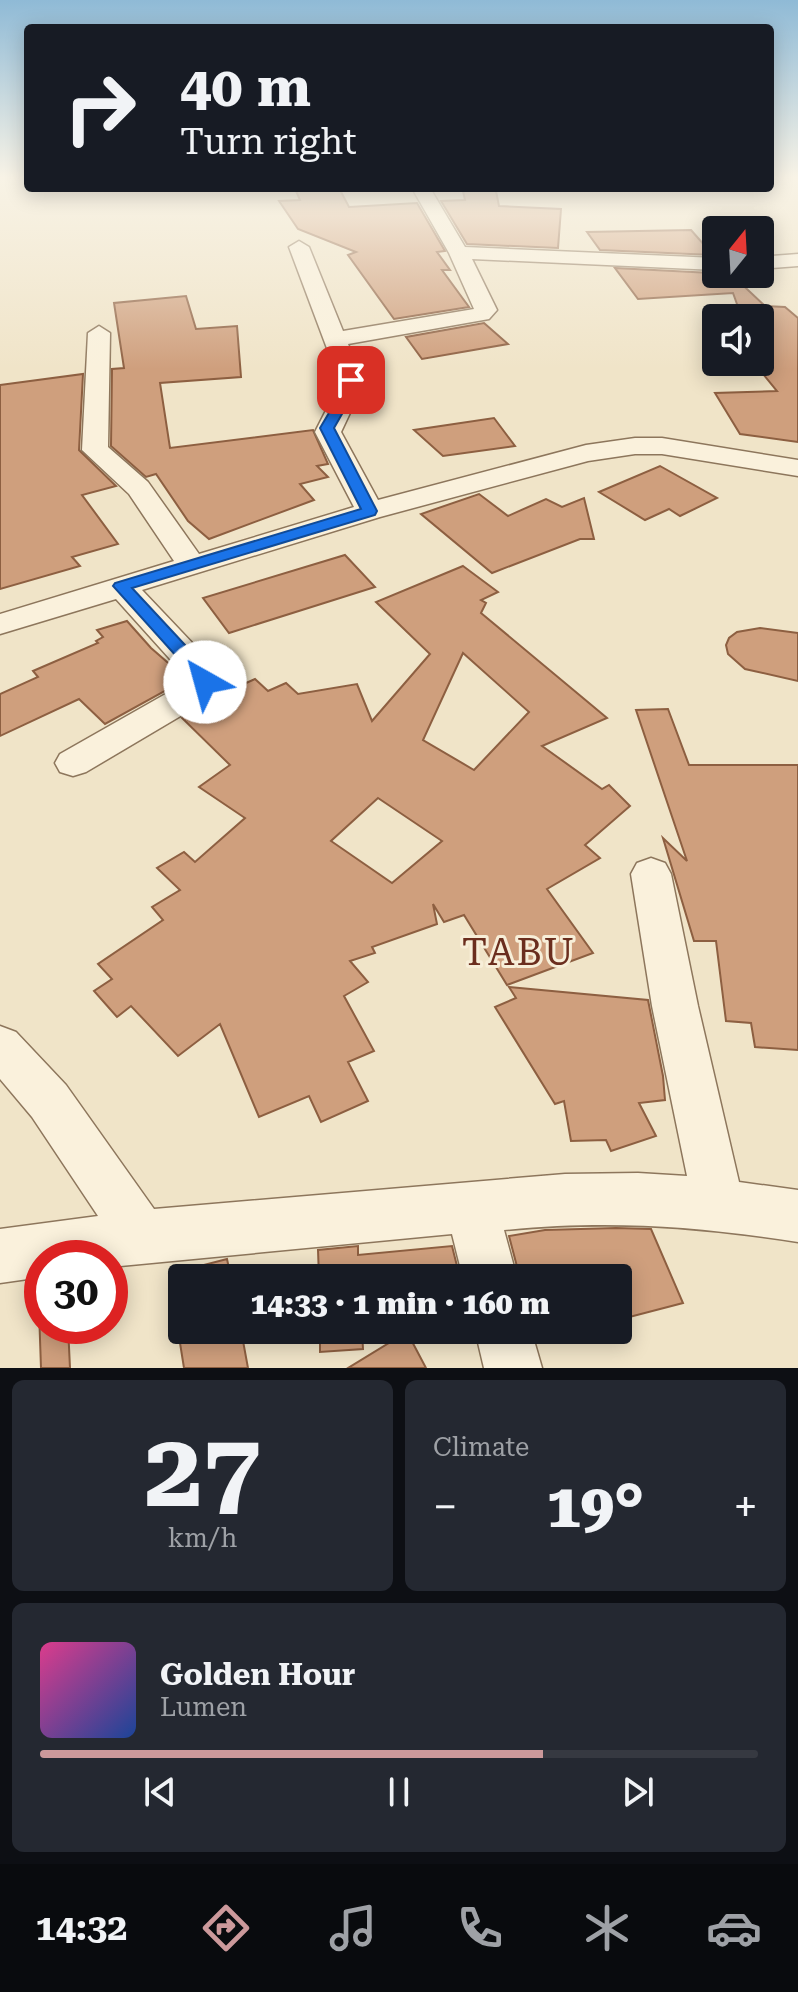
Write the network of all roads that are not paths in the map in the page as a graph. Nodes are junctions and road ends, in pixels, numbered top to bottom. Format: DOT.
graph roads {
  1 [pos="452,242"];
  2 [pos="299,247"];
  3 [pos="459,253"];
  4 [pos="798,260"];
  5 [pos="774,262"];
  6 [pos="702,263"];
  7 [pos="99,333"];
  8 [pos="337,339"];
  9 [pos="798,468"];
  10 [pos="370,511"];
  11 [pos="191,565"];
  12 [pos="121,586"];
  13 [pos="0,624"];
  14 [pos="73,763"];
  15 [pos="651,874"];
  16 [pos="0,1046"];
  17 [pos="718,1204"];
  18 [pos="472,1208"];
  19 [pos="798,1216"];
  20 [pos="142,1236"];
  21 [pos="0,1256"];
  22 [pos="486,1264"];
  23 [pos="507,1344"];
  24 [pos="513,1368"];
  1 -- 3 [label="street"];
  2 -- 8 [label="street"];
  3 -- 6 [label="street"];
  3 -- 8 [label="street"];
  4 -- 5 [label="street"];
  7 -- 11 [label="street"];
  8 -- 10 [label="street"];
  9 -- 10 [label="street"];
  10 -- 11 [label="street"];
  11 -- 12 [label="street"];
  12 -- 13 [label="street"];
  12 -- 14 [label="street"];
  15 -- 17 [label="street"];
  16 -- 20 [label="street"];
  17 -- 18 [label="street"];
  17 -- 19 [label="street"];
  18 -- 20 [label="street"];
  18 -- 22 [label="street"];
  20 -- 21 [label="street"];
  23 -- 24 [label="street"];
}
